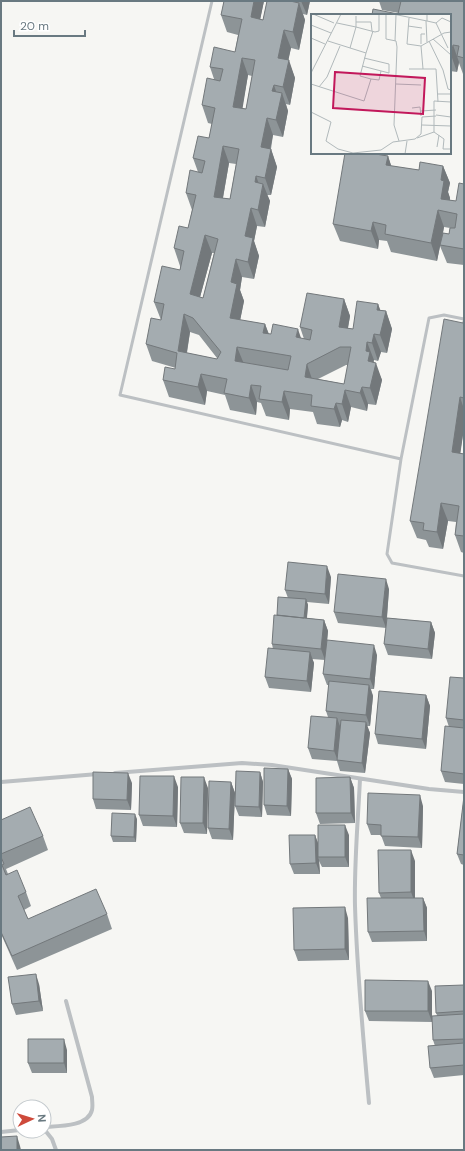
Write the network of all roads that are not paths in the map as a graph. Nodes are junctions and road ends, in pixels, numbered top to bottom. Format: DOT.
graph roads {
  1 [pos="212,1"];
  2 [pos="464,319"];
  3 [pos="401,458"];
  4 [pos="464,576"];
  5 [pos="360,779"];
  6 [pos="1,782"];
  7 [pos="464,792"];
  8 [pos="66,1001"];
  9 [pos="369,1103"];
  10 [pos="52,1127"];
  11 [pos="12,1131"];
  12 [pos="1,1132"];
  13 [pos="52,1139"];
  14 [pos="56,1150"];
  1 -- 3 [label="lane"];
  2 -- 3 [label="lane"];
  3 -- 4 [label="lane"];
  5 -- 6 [label="street"];
  5 -- 7 [label="street"];
  5 -- 9 [label="street"];
  8 -- 10 [label="street"];
  11 -- 12 [label="street"];
  13 -- 14 [label="street"];
}
